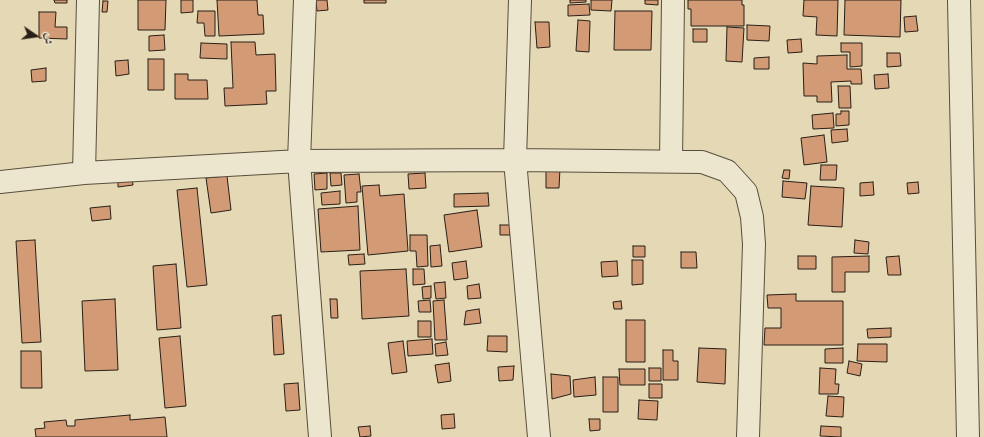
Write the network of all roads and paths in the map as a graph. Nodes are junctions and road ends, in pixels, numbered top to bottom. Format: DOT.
graph roads {
  1 [pos="88,0"];
  2 [pos="305,0"];
  3 [pos="520,0"];
  4 [pos="674,0"];
  5 [pos="959,0"];
  6 [pos="515,160"];
  7 [pos="299,161"];
  8 [pos="671,161"];
  9 [pos="84,173"];
  10 [pos="0,182"];
  11 [pos="320,437"];
  12 [pos="539,437"];
  13 [pos="748,437"];
  14 [pos="968,437"];
  1 -- 9 [label="street"];
  2 -- 7 [label="street"];
  3 -- 6 [label="street"];
  4 -- 8 [label="street"];
  5 -- 14 [label="street"];
  6 -- 7 [label="street"];
  6 -- 8 [label="street"];
  6 -- 12 [label="street"];
  7 -- 9 [label="street"];
  7 -- 11 [label="street"];
  8 -- 13 [label="street"];
  9 -- 10 [label="street"];
}
